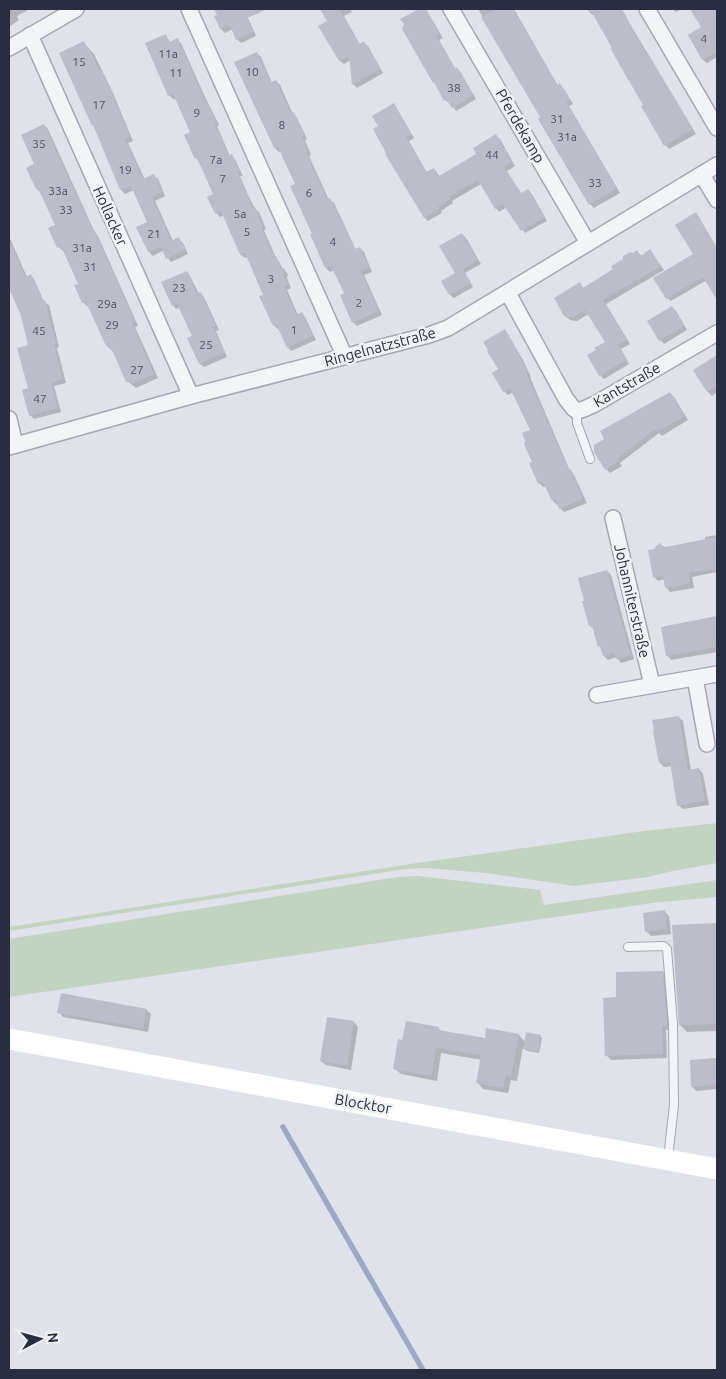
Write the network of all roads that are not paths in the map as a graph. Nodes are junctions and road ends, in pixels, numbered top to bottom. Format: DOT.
graph roads {
  1 [pos="76,9"];
  2 [pos="189,9"];
  3 [pos="451,9"];
  4 [pos="647,9"];
  5 [pos="30,35"];
  6 [pos="9,48"];
  7 [pos="717,128"];
  8 [pos="717,166"];
  9 [pos="702,175"];
  10 [pos="717,200"];
  11 [pos="588,243"];
  12 [pos="508,293"];
  13 [pos="717,333"];
  14 [pos="345,357"];
  15 [pos="191,396"];
  16 [pos="577,411"];
  17 [pos="9,419"];
  18 [pos="12,446"];
  19 [pos="590,459"];
  20 [pos="613,518"];
  21 [pos="717,674"];
  22 [pos="695,678"];
  23 [pos="652,685"];
  24 [pos="597,695"];
  25 [pos="707,744"];
  26 [pos="628,947"];
  27 [pos="9,1039"];
  28 [pos="668,1160"];
  29 [pos="717,1169"];
  1 -- 5 [label="street"];
  2 -- 14 [label="street"];
  3 -- 11 [label="street, Pferdekamp"];
  4 -- 7 [label="street"];
  5 -- 6 [label="street"];
  5 -- 15 [label="street, Hollacker"];
  8 -- 9 [label="street, Ringelnatzstraße"];
  9 -- 10 [label="street"];
  9 -- 11 [label="street, Ringelnatzstraße"];
  11 -- 12 [label="street, Ringelnatzstraße"];
  12 -- 14 [label="street, Ringelnatzstraße"];
  12 -- 16 [label="street, Kantstraße"];
  13 -- 16 [label="street, Kantstraße"];
  14 -- 15 [label="street, Ringelnatzstraße"];
  15 -- 18 [label="street, Ringelnatzstraße"];
  16 -- 19 [label="lane"];
  17 -- 18 [label="street"];
  20 -- 23 [label="street, Johanniterstraße"];
  21 -- 22 [label="street"];
  22 -- 23 [label="street"];
  22 -- 25 [label="street"];
  23 -- 24 [label="street"];
  26 -- 28 [label="lane"];
  27 -- 28 [label="main road, Blocktor"];
  28 -- 29 [label="main road, Blocktor"];
}
